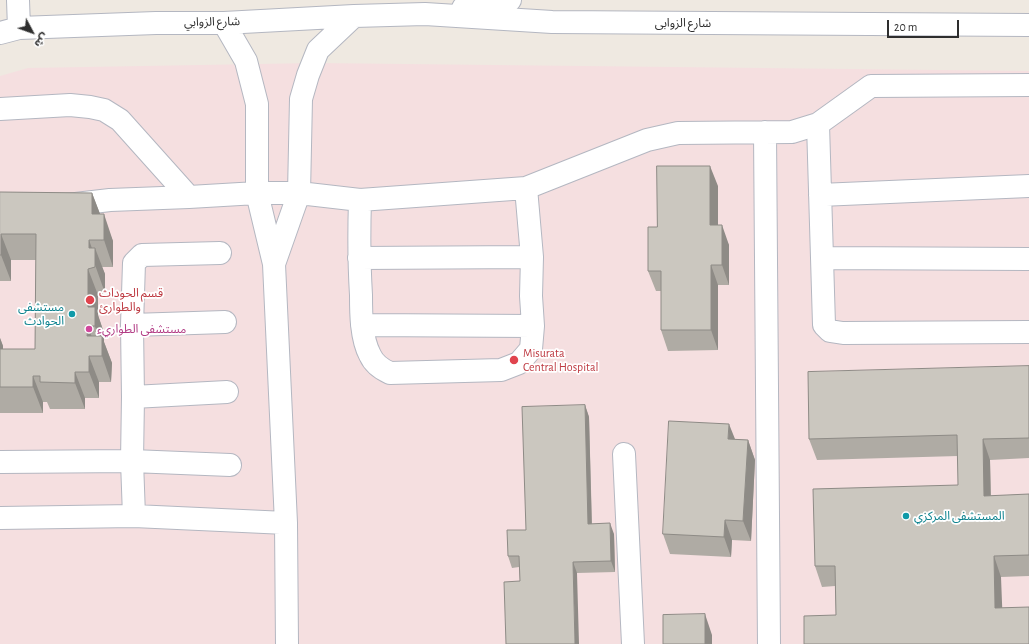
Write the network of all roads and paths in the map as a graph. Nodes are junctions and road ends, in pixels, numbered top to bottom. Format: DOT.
graph roads {
  1 [pos="18,0"];
  2 [pos="510,0"];
  3 [pos="425,14"];
  4 [pos="354,16"];
  5 [pos="224,23"];
  6 [pos="1029,25"];
  7 [pos="9,31"];
  8 [pos="1029,85"];
  9 [pos="0,109"];
  10 [pos="818,124"];
  11 [pos="766,132"];
  12 [pos="1029,186"];
  13 [pos="526,188"];
  14 [pos="257,193"];
  15 [pos="299,193"];
  16 [pos="820,195"];
  17 [pos="189,197"];
  18 [pos="360,200"];
  19 [pos="48,208"];
  20 [pos="220,253"];
  21 [pos="532,257"];
  22 [pos="359,258"];
  23 [pos="822,258"];
  24 [pos="1029,259"];
  25 [pos="274,264"];
  26 [pos="225,322"];
  27 [pos="132,325"];
  28 [pos="362,325"];
  29 [pos="533,326"];
  30 [pos="1029,332"];
  31 [pos="227,392"];
  32 [pos="133,397"];
  33 [pos="624,454"];
  34 [pos="132,461"];
  35 [pos="0,462"];
  36 [pos="230,465"];
  37 [pos="134,516"];
  38 [pos="0,518"];
  39 [pos="286,523"];
  40 [pos="287,644"];
  41 [pos="634,644"];
  42 [pos="769,644"];
  1 -- 7 [label="street"];
  2 -- 3 [label="street"];
  3 -- 4 [label="street, شارع الزوابي"];
  3 -- 6 [label="street, شارع الزوابى"];
  4 -- 5 [label="street, شارع الزوابي"];
  4 -- 15 [label="street"];
  5 -- 7 [label="street, شارع الزوابي"];
  5 -- 14 [label="street"];
  8 -- 10 [label="street"];
  9 -- 17 [label="street"];
  10 -- 11 [label="street"];
  10 -- 16 [label="street"];
  11 -- 13 [label="street"];
  11 -- 42 [label="street"];
  12 -- 16 [label="street"];
  13 -- 18 [label="street"];
  13 -- 21 [label="street"];
  14 -- 15 [label="street"];
  14 -- 17 [label="street"];
  14 -- 25 [label="street"];
  15 -- 18 [label="street"];
  15 -- 25 [label="street"];
  16 -- 23 [label="street"];
  17 -- 19 [label="street"];
  18 -- 22 [label="street"];
  20 -- 27 [label="street"];
  21 -- 22 [label="street"];
  21 -- 29 [label="street"];
  22 -- 28 [label="street"];
  23 -- 24 [label="street"];
  23 -- 30 [label="street"];
  25 -- 39 [label="street"];
  26 -- 27 [label="street"];
  27 -- 32 [label="street"];
  28 -- 29 [label="street"];
  28 -- 29 [label="street"];
  31 -- 32 [label="street"];
  32 -- 34 [label="street"];
  33 -- 41 [label="street"];
  34 -- 35 [label="street"];
  34 -- 36 [label="street"];
  34 -- 37 [label="street"];
  37 -- 38 [label="street"];
  37 -- 39 [label="street"];
  39 -- 40 [label="street"];
}
